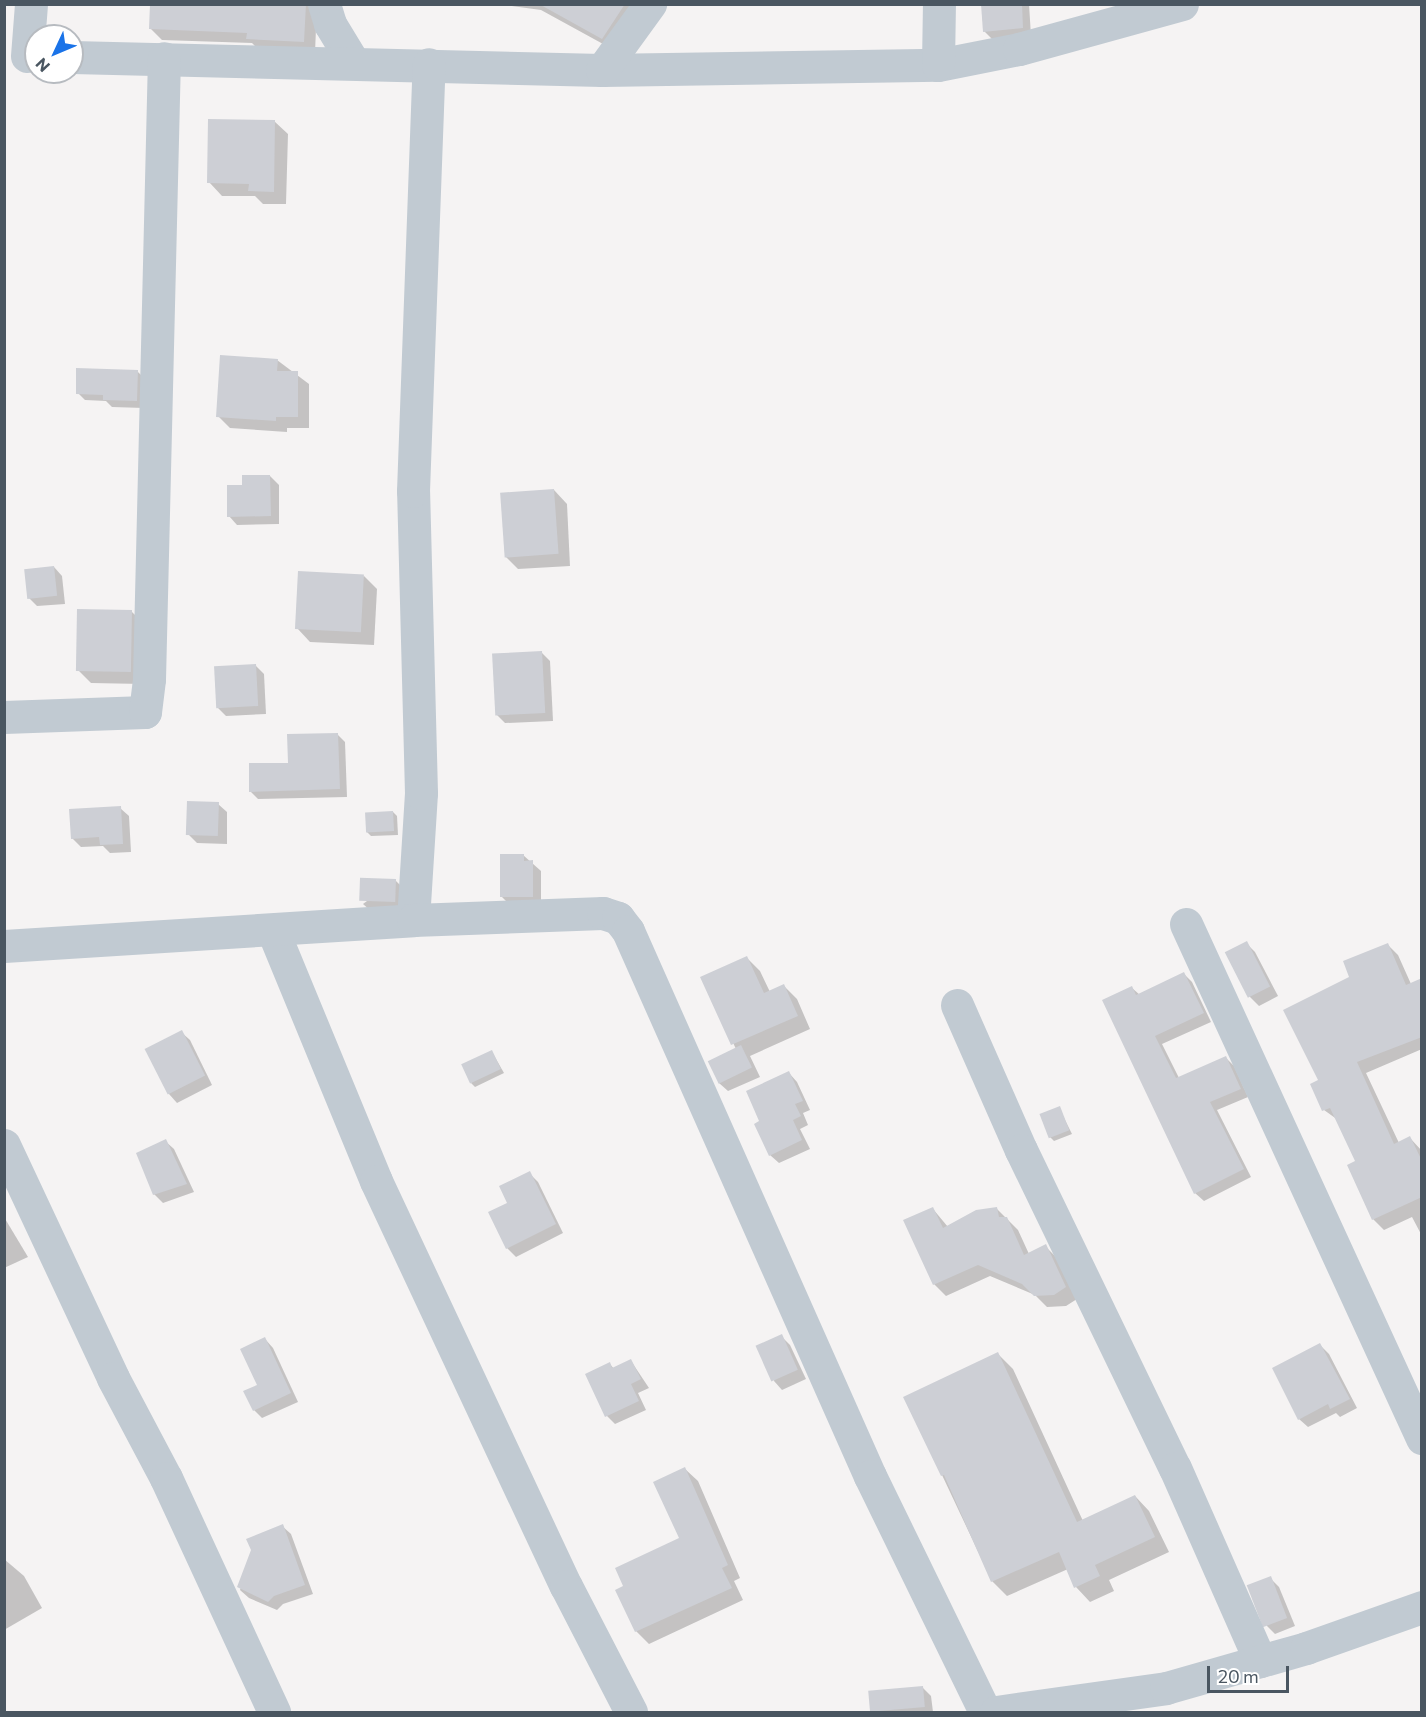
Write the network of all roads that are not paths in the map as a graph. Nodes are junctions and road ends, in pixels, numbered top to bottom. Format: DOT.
graph roads {
  1 [pos="31,4"];
  2 [pos="324,4"];
  3 [pos="650,4"];
  4 [pos="939,4"];
  5 [pos="1170,6"];
  6 [pos="23,56"];
  7 [pos="84,57"];
  8 [pos="164,58"];
  9 [pos="353,62"];
  10 [pos="429,64"];
  11 [pos="938,65"];
  12 [pos="602,70"];
  13 [pos="4,717"];
  14 [pos="413,920"];
  15 [pos="1185,924"];
  16 [pos="273,931"];
  17 [pos="4,946"];
  18 [pos="957,1005"];
  19 [pos="4,1145"];
  20 [pos="1422,1438"];
  21 [pos="1422,1607"];
  22 [pos="1260,1661"];
  23 [pos="274,1713"];
  24 [pos="631,1713"];
  25 [pos="985,1713"];
  26 [pos="996,1713"];
  1 -- 6 [label="street"];
  2 -- 9 [label="street"];
  3 -- 12 [label="street"];
  4 -- 11 [label="street"];
  5 -- 11 [label="street"];
  7 -- 8 [label="street"];
  8 -- 9 [label="street"];
  8 -- 13 [label="street"];
  9 -- 10 [label="street"];
  10 -- 12 [label="street"];
  10 -- 14 [label="street"];
  11 -- 12 [label="street"];
  14 -- 16 [label="street"];
  14 -- 25 [label="street"];
  15 -- 20 [label="street"];
  16 -- 17 [label="street"];
  16 -- 24 [label="street"];
  18 -- 22 [label="street"];
  19 -- 23 [label="street"];
  21 -- 22 [label="street"];
  22 -- 26 [label="street"];
}
